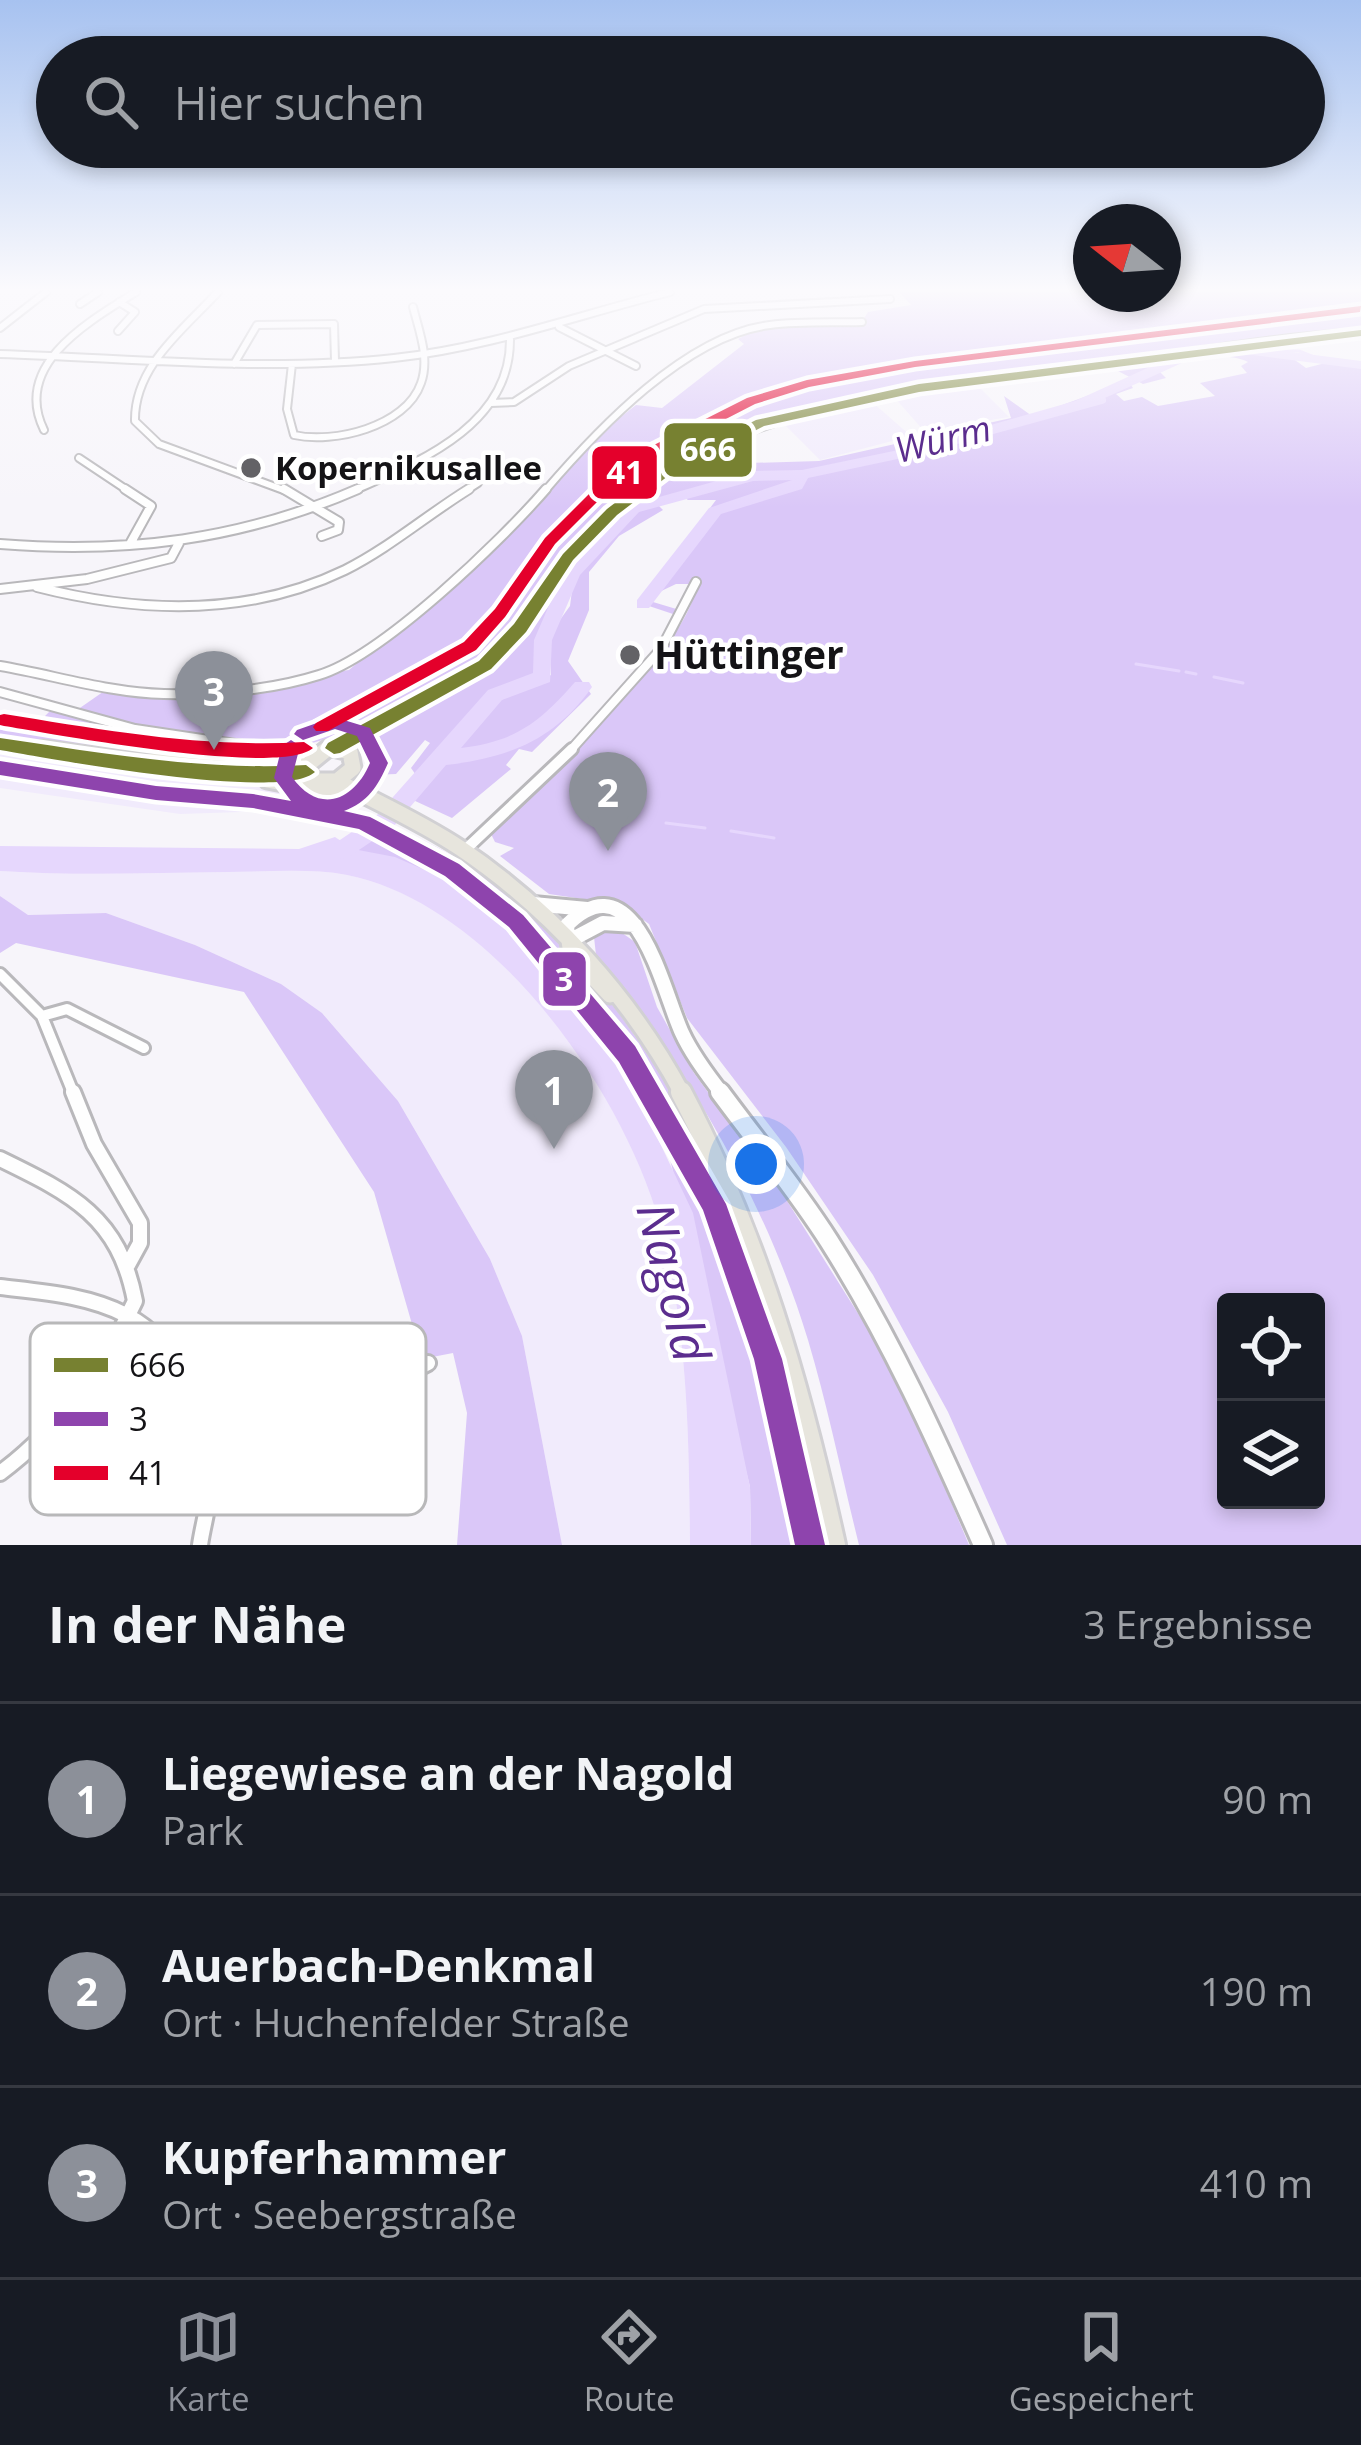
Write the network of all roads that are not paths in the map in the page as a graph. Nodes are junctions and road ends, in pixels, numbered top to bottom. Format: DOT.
graph roads {
  1 [pos="44,364"];
  2 [pos="156,364"];
  3 [pos="292,364"];
  4 [pos="422,364"];
  5 [pos="507,364"];
  6 [pos="579,364"];
  7 [pos="632,364"];
  8 [pos="681,364"];
  9 [pos="1113,364"];
  10 [pos="636,366"];
  11 [pos="491,403"];
  12 [pos="44,430"];
  13 [pos="80,458"];
  14 [pos="478,483"];
  15 [pos="314,505"];
  16 [pos="322,536"];
  17 [pos="179,543"];
  18 [pos="0,544"];
  19 [pos="130,544"];
  20 [pos="696,582"];
  21 [pos="37,587"];
  22 [pos="0,589"];
  23 [pos="0,666"];
  24 [pos="0,692"];
  25 [pos="392,715"];
  26 [pos="0,744"];
  27 [pos="334,748"];
  28 [pos="350,752"];
  29 [pos="132,761"];
  30 [pos="308,764"];
  31 [pos="256,777"];
  32 [pos="343,778"];
  33 [pos="374,801"];
  34 [pos="465,850"];
  35 [pos="532,904"];
  36 [pos="588,909"];
  37 [pos="636,925"];
  38 [pos="569,941"];
  39 [pos="0,974"];
  40 [pos="42,1016"];
  41 [pos="144,1048"];
  42 [pos="0,1159"];
  43 [pos="128,1265"];
  44 [pos="0,1287"];
  45 [pos="130,1316"];
  46 [pos="125,1323"];
  47 [pos="139,1323"];
  48 [pos="30,1449"];
  49 [pos="0,1473"];
  50 [pos="205,1515"];
  51 [pos="200,1545"];
  52 [pos="836,1545"];
  53 [pos="982,1545"];
  1 -- 12 [label="street"];
  2 -- 15 [label="street"];
  3 -- 4 [label="street"];
  5 -- 11 [label="street"];
  6 -- 11 [label="street"];
  7 -- 10 [label="street"];
  8 -- 23 [label="street"];
  9 -- 25 [label="main road"];
  11 -- 15 [label="street"];
  13 -- 19 [label="street"];
  14 -- 21 [label="street"];
  15 -- 16 [label="street"];
  15 -- 17 [label="street"];
  17 -- 19 [label="street"];
  17 -- 21 [label="street"];
  18 -- 19 [label="street"];
  20 -- 34 [label="street"];
  21 -- 22 [label="street"];
  24 -- 30 [label="street"];
  25 -- 27 [label="main road"];
  25 -- 28 [label="main road"];
  26 -- 29 [label="main road"];
  27 -- 28 [label="main road"];
  27 -- 30 [label="main road"];
  28 -- 32 [label="main road"];
  29 -- 30 [label="main road"];
  29 -- 31 [label="main road"];
  30 -- 31 [label="main road"];
  30 -- 32 [label="main road"];
  31 -- 33 [label="main road"];
  32 -- 33 [label="main road"];
  33 -- 34 [label="main road"];
  34 -- 35 [label="main road"];
  35 -- 36 [label="main road"];
  35 -- 38 [label="main road"];
  36 -- 37 [label="main road"];
  36 -- 38 [label="main road"];
  37 -- 38 [label="main road"];
  37 -- 53 [label="main road"];
  38 -- 52 [label="main road"];
  39 -- 40 [label="street"];
  40 -- 41 [label="street"];
  40 -- 43 [label="street"];
  42 -- 43 [label="street"];
  43 -- 45 [label="street"];
  44 -- 45 [label="street"];
  45 -- 46 [label="street"];
  45 -- 47 [label="street"];
  48 -- 49 [label="street"];
  50 -- 51 [label="street"];
}
